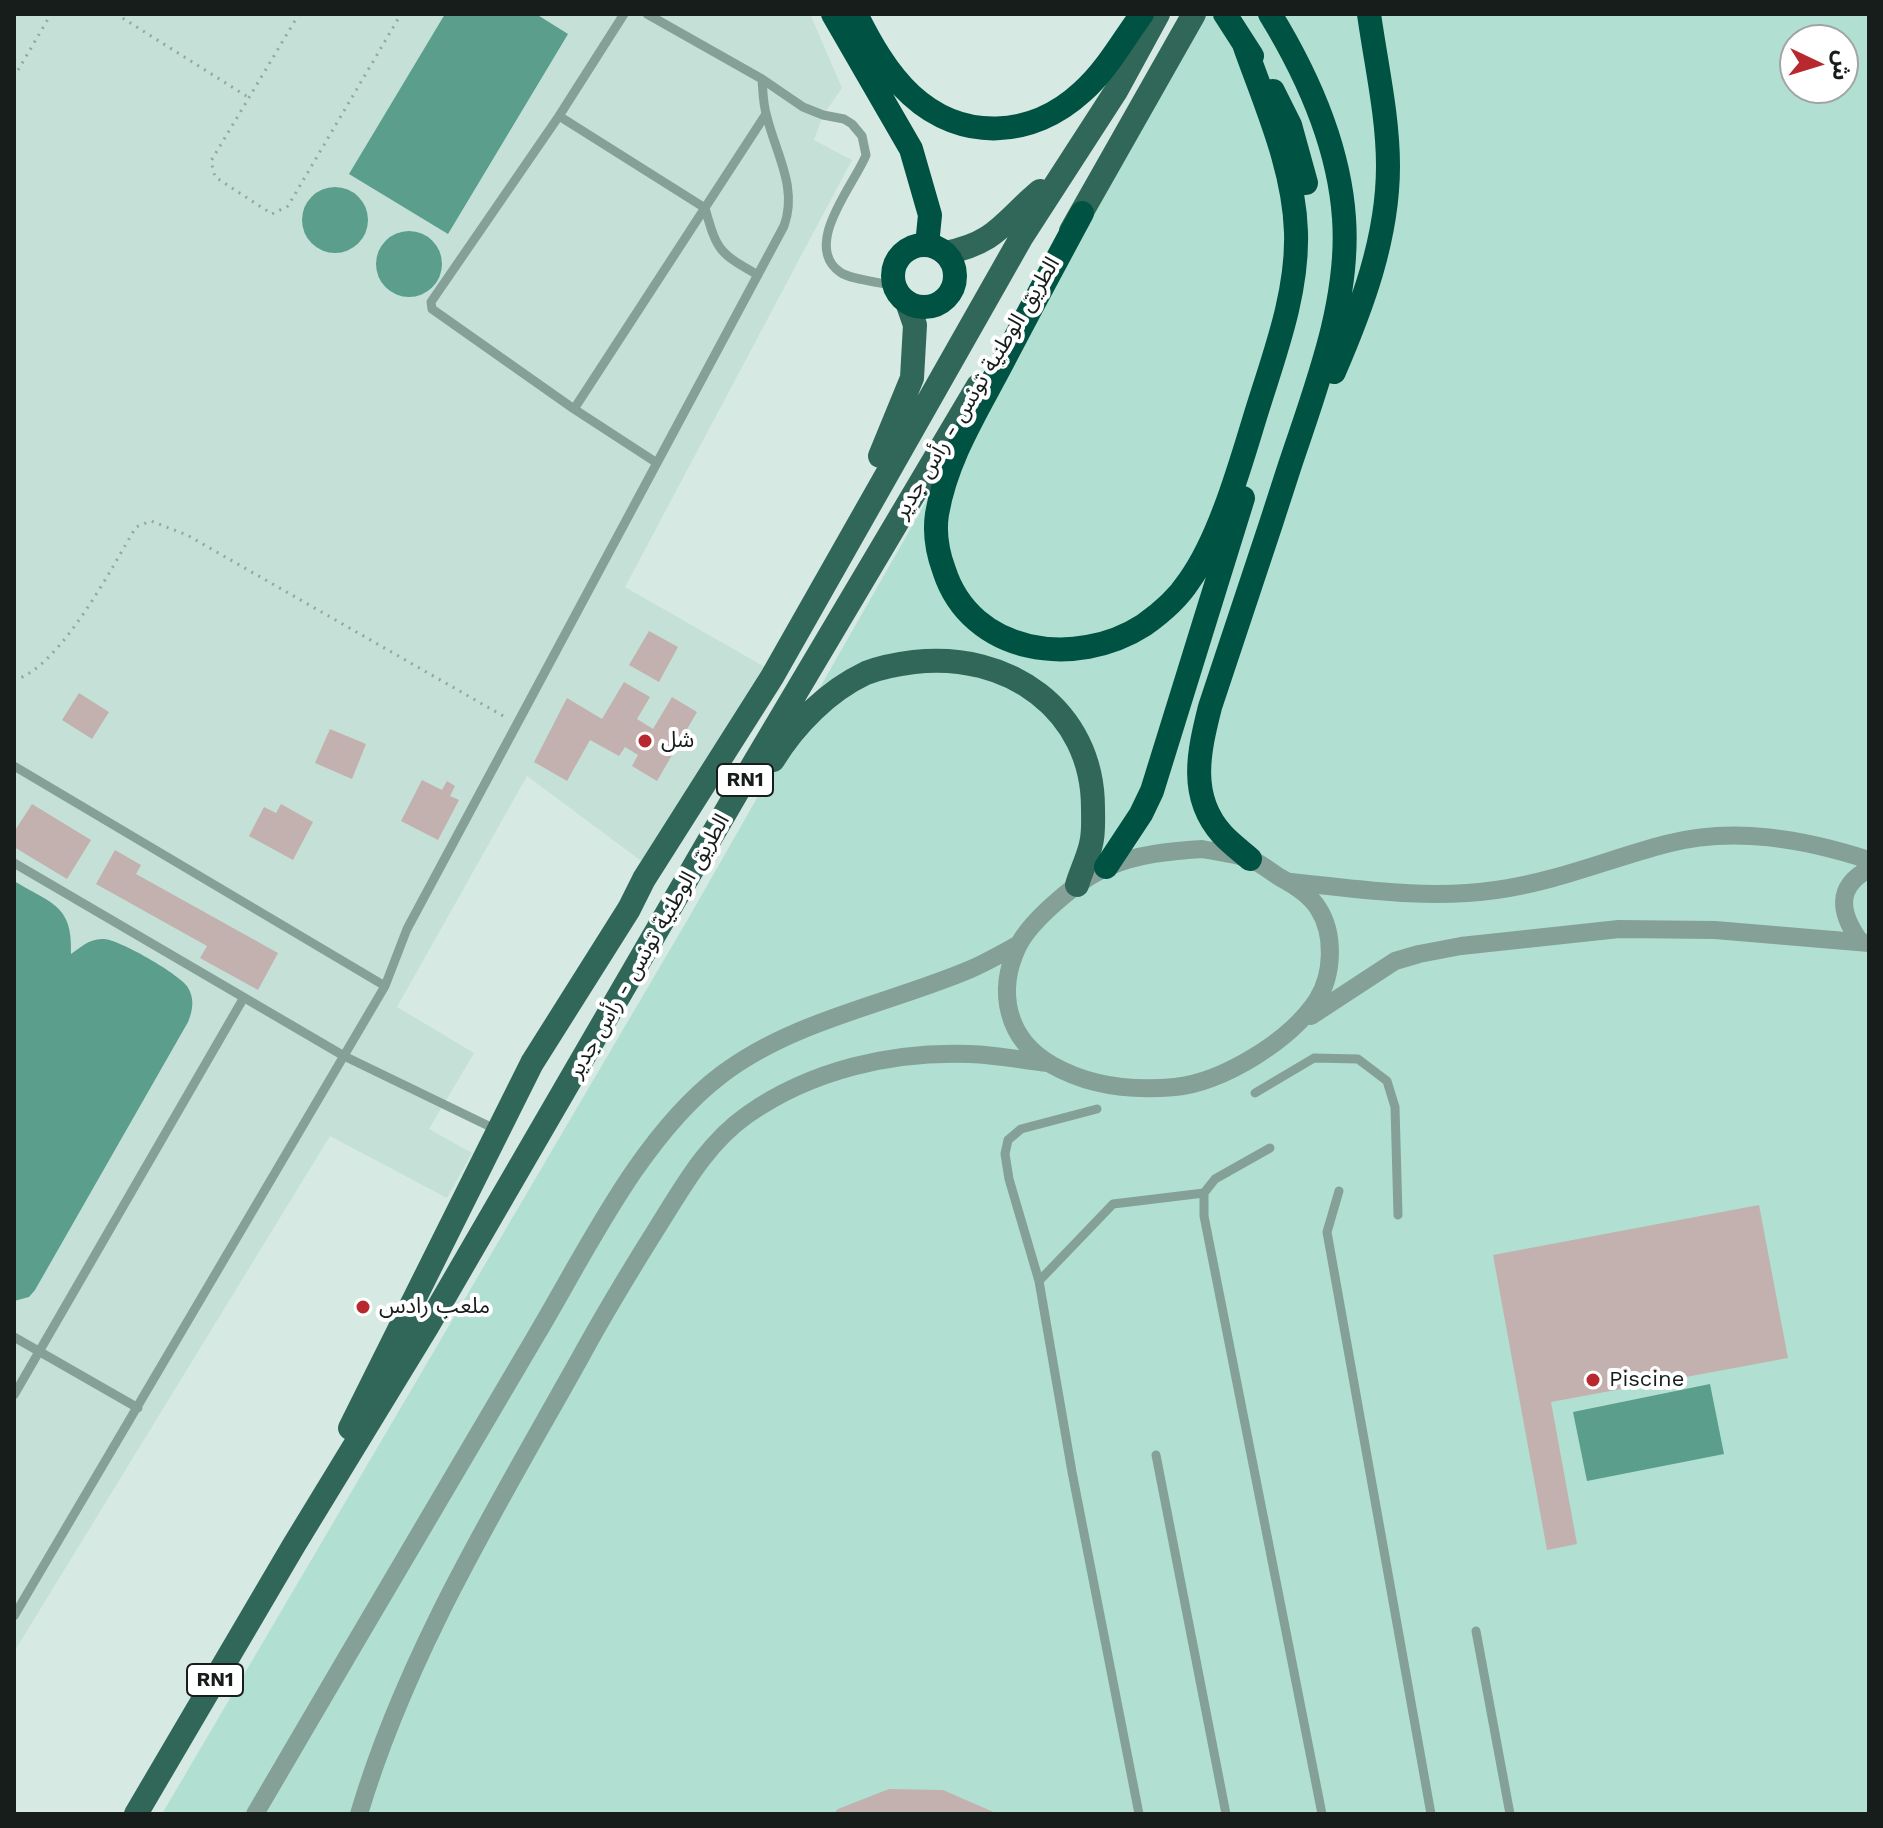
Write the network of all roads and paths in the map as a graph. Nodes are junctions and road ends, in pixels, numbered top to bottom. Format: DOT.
graph roads {
  1 [pos="51,14"];
  2 [pos="116,14"];
  3 [pos="299,14"];
  4 [pos="401,14"];
  5 [pos="624,14"];
  6 [pos="647,14"];
  7 [pos="833,14"];
  8 [pos="856,14"];
  9 [pos="1142,14"];
  10 [pos="1158,14"];
  11 [pos="1194,14"];
  12 [pos="1225,14"];
  13 [pos="1270,14"];
  14 [pos="1369,14"];
  15 [pos="1244,44"];
  16 [pos="14,77"];
  17 [pos="762,79"];
  18 [pos="248,97"];
  19 [pos="766,114"];
  20 [pos="559,116"];
  21 [pos="1061,174"];
  22 [pos="705,208"];
  23 [pos="1082,213"];
  24 [pos="936,249"];
  25 [pos="758,275"];
  26 [pos="900,294"];
  27 [pos="574,409"];
  28 [pos="657,463"];
  29 [pos="1278,503"];
  30 [pos="829,580"];
  31 [pos="14,680"];
  32 [pos="517,724"];
  33 [pos="14,766"];
  34 [pos="1250,859"];
  35 [pos="1869,860"];
  36 [pos="14,863"];
  37 [pos="1106,867"];
  38 [pos="1869,869"];
  39 [pos="692,872"];
  40 [pos="1288,882"];
  41 [pos="1077,885"];
  42 [pos="1864,942"];
  43 [pos="1019,944"];
  44 [pos="385,986"];
  45 [pos="243,999"];
  46 [pos="1292,1029"];
  47 [pos="344,1056"];
  48 [pos="1048,1063"];
  49 [pos="1255,1093"];
  50 [pos="1097,1109"];
  51 [pos="497,1130"];
  52 [pos="1270,1148"];
  53 [pos="1339,1191"];
  54 [pos="1204,1193"];
  55 [pos="1398,1215"];
  56 [pos="1039,1281"];
  57 [pos="14,1337"];
  58 [pos="39,1352"];
  59 [pos="14,1395"];
  60 [pos="138,1408"];
  61 [pos="1156,1455"];
  62 [pos="294,1545"];
  63 [pos="14,1616"];
  64 [pos="1476,1631"];
  65 [pos="136,1814"];
  66 [pos="255,1814"];
  67 [pos="359,1814"];
  68 [pos="1139,1814"];
  69 [pos="1226,1814"];
  70 [pos="1322,1814"];
  71 [pos="1431,1814"];
  72 [pos="1510,1814"];
  1 -- 16 [label="path"];
  2 -- 18 [label="path"];
  3 -- 18 [label="path"];
  4 -- 18 [label="path"];
  5 -- 20 [label="lane"];
  6 -- 17 [label="lane"];
  7 -- 24 [label="highway"];
  8 -- 9 [label="highway"];
  10 -- 21 [label="main road, الطريق الوطنية تونس - رأس جدير / RN1"];
  11 -- 23 [label="main road, الطريق الوطنية تونس - رأس جدير / RN1"];
  12 -- 15 [label="highway"];
  13 -- 29 [label="highway"];
  14 -- 29 [label="highway"];
  15 -- 23 [label="highway"];
  15 -- 37 [label="highway"];
  17 -- 19 [label="lane"];
  17 -- 26 [label="lane"];
  19 -- 22 [label="lane"];
  19 -- 25 [label="lane"];
  20 -- 22 [label="lane"];
  20 -- 27 [label="lane"];
  21 -- 24 [label="main road"];
  21 -- 30 [label="main road, الطريق الوطنية تونس - رأس جدير / RN1"];
  22 -- 25 [label="lane"];
  22 -- 27 [label="lane"];
  23 -- 39 [label="main road, الطريق الوطنية تونس - رأس جدير / RN1"];
  24 -- 26 [label="highway"];
  24 -- 26 [label="highway"];
  25 -- 28 [label="lane"];
  26 -- 30 [label="main road"];
  27 -- 28 [label="lane"];
  28 -- 32 [label="lane"];
  29 -- 34 [label="highway"];
  30 -- 51 [label="main road, الطريق الوطنية تونس - رأس جدير / RN1"];
  31 -- 32 [label="path"];
  32 -- 44 [label="lane"];
  33 -- 44 [label="lane"];
  34 -- 37 [label="street"];
  34 -- 40 [label="street"];
  35 -- 40 [label="street"];
  36 -- 45 [label="lane"];
  37 -- 41 [label="street"];
  38 -- 42 [label="street"];
  39 -- 41 [label="main road"];
  39 -- 62 [label="main road, الطريق الوطنية تونس - رأس جدير / RN1"];
  40 -- 46 [label="street"];
  41 -- 43 [label="street"];
  42 -- 46 [label="street"];
  43 -- 48 [label="street"];
  43 -- 66 [label="street"];
  44 -- 47 [label="lane"];
  45 -- 47 [label="lane"];
  45 -- 58 [label="lane"];
  46 -- 48 [label="street"];
  47 -- 51 [label="lane"];
  47 -- 60 [label="lane"];
  48 -- 67 [label="street"];
  49 -- 55 [label="lane"];
  50 -- 56 [label="lane"];
  51 -- 62 [label="main road, الطريق الوطنية تونس - رأس جدير / RN1"];
  52 -- 54 [label="lane"];
  53 -- 71 [label="lane"];
  54 -- 56 [label="lane"];
  54 -- 70 [label="lane"];
  56 -- 68 [label="lane"];
  57 -- 58 [label="lane"];
  58 -- 59 [label="lane"];
  58 -- 60 [label="lane"];
  60 -- 63 [label="lane"];
  61 -- 69 [label="lane"];
  62 -- 65 [label="main road, الطريق الوطنية تونس - رأس جدير / RN1"];
  64 -- 72 [label="lane"];
}
